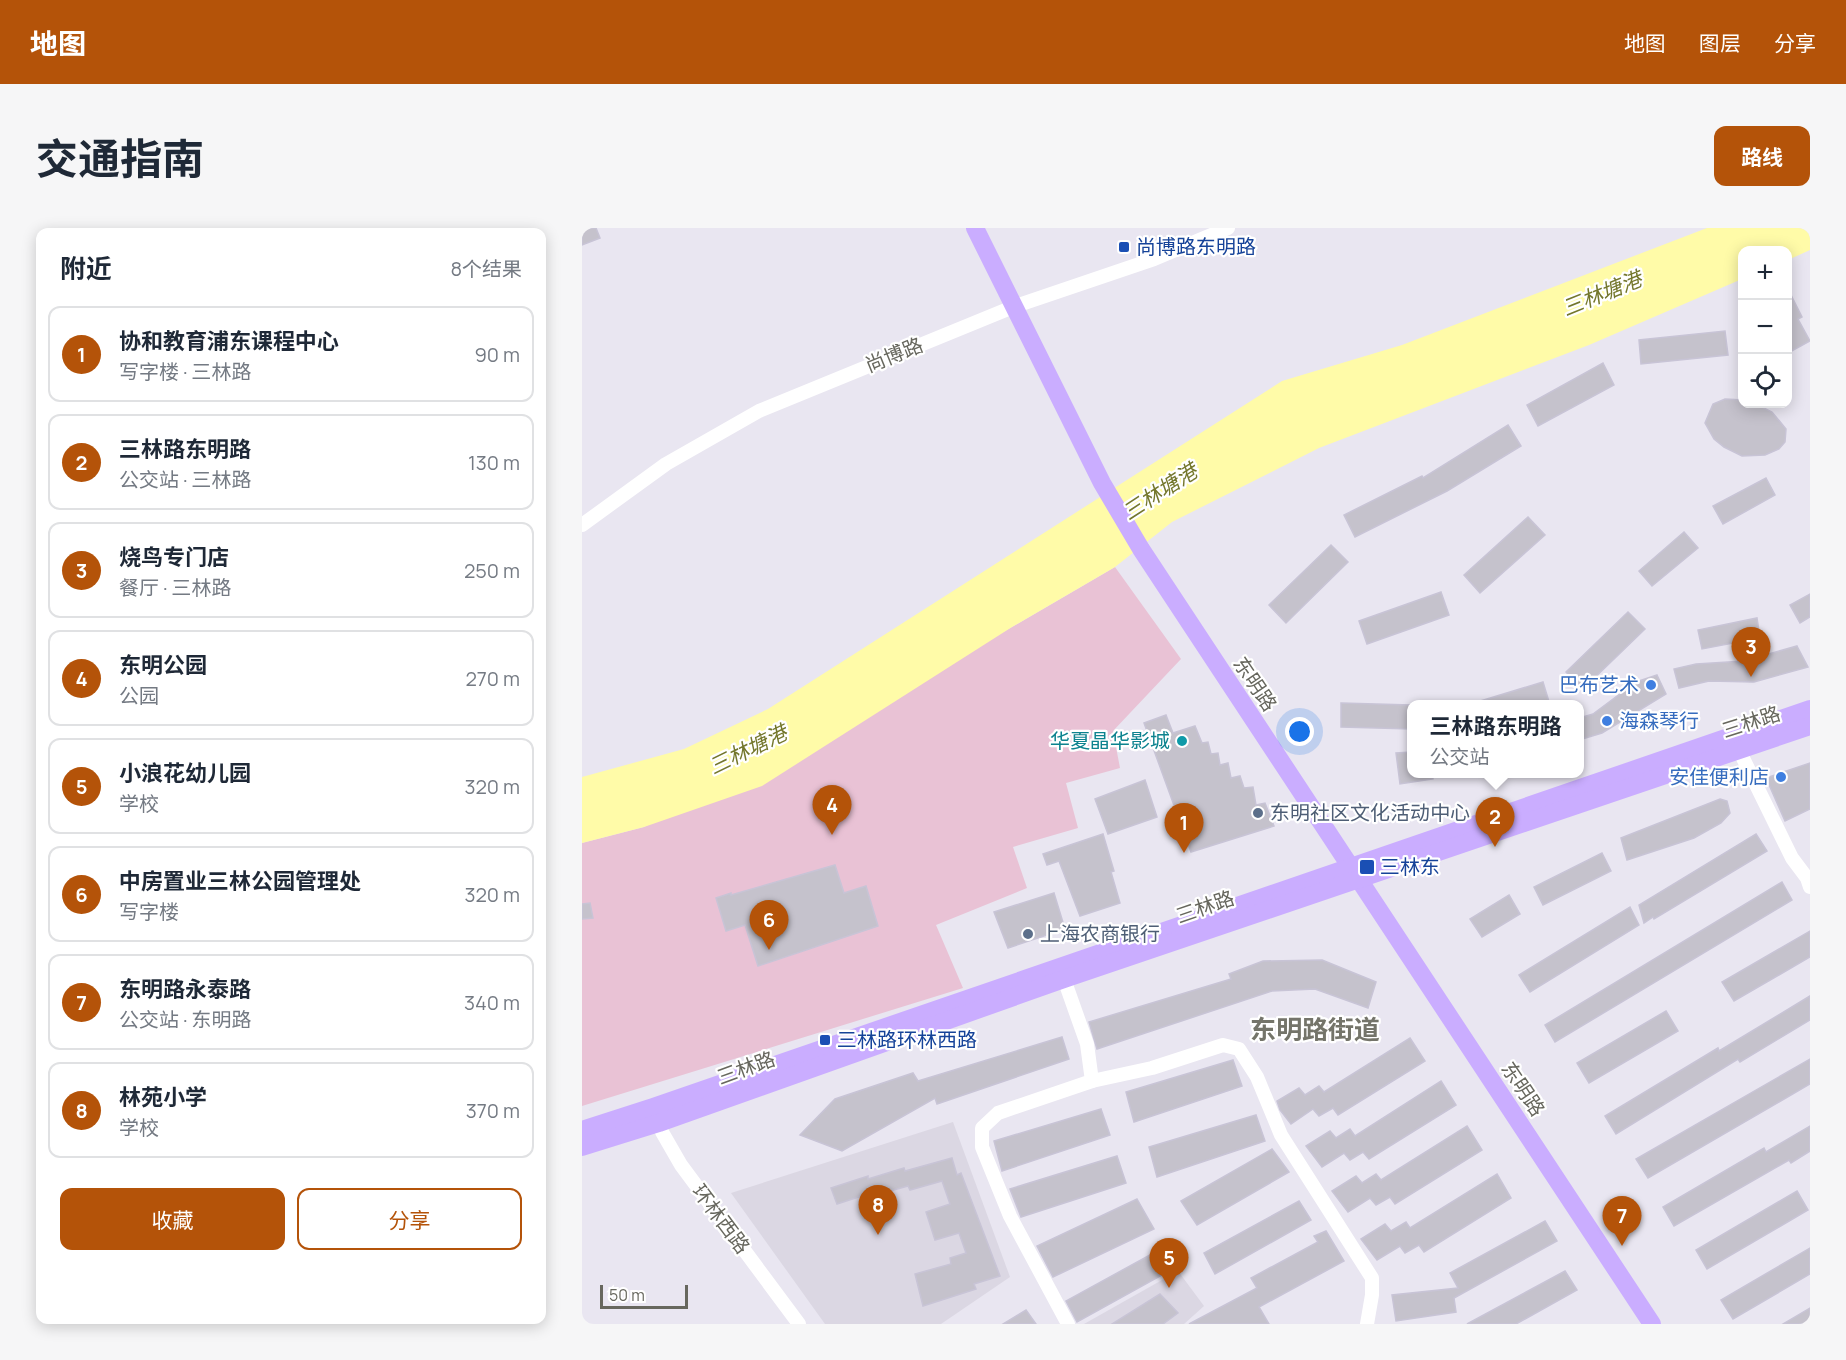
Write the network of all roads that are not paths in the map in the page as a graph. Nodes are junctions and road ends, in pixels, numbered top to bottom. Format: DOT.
graph roads {
  1 [pos="975,228"];
  2 [pos="1228,228"];
  3 [pos="1013,307"];
  4 [pos="582,525"];
  5 [pos="1810,709"];
  6 [pos="1810,726"];
  7 [pos="1739,750"];
  8 [pos="1353,872"];
  9 [pos="1810,886"];
  10 [pos="1064,979"];
  11 [pos="1092,1081"];
  12 [pos="656,1115"];
  13 [pos="582,1130"];
  14 [pos="582,1147"];
  15 [pos="799,1324"];
  16 [pos="1068,1324"];
  17 [pos="1367,1324"];
  18 [pos="1652,1324"];
  1 -- 3 [label="main road, 东明路"];
  2 -- 3 [label="street, 尚博路"];
  3 -- 4 [label="street, 尚博路"];
  3 -- 8 [label="main road, 东明路"];
  5 -- 8 [label="main road, 三林路"];
  6 -- 7 [label="main road, 三林路"];
  7 -- 8 [label="main road, 三林路"];
  7 -- 9 [label="street"];
  8 -- 10 [label="main road, 三林路"];
  8 -- 12 [label="main road, 三林路"];
  8 -- 18 [label="main road, 东明路"];
  10 -- 11 [label="street"];
  10 -- 12 [label="main road, 三林路"];
  11 -- 16 [label="street"];
  11 -- 17 [label="street"];
  12 -- 13 [label="main road, 三林路"];
  12 -- 14 [label="main road, 三林路"];
  12 -- 15 [label="street, 环林西路"];
}
